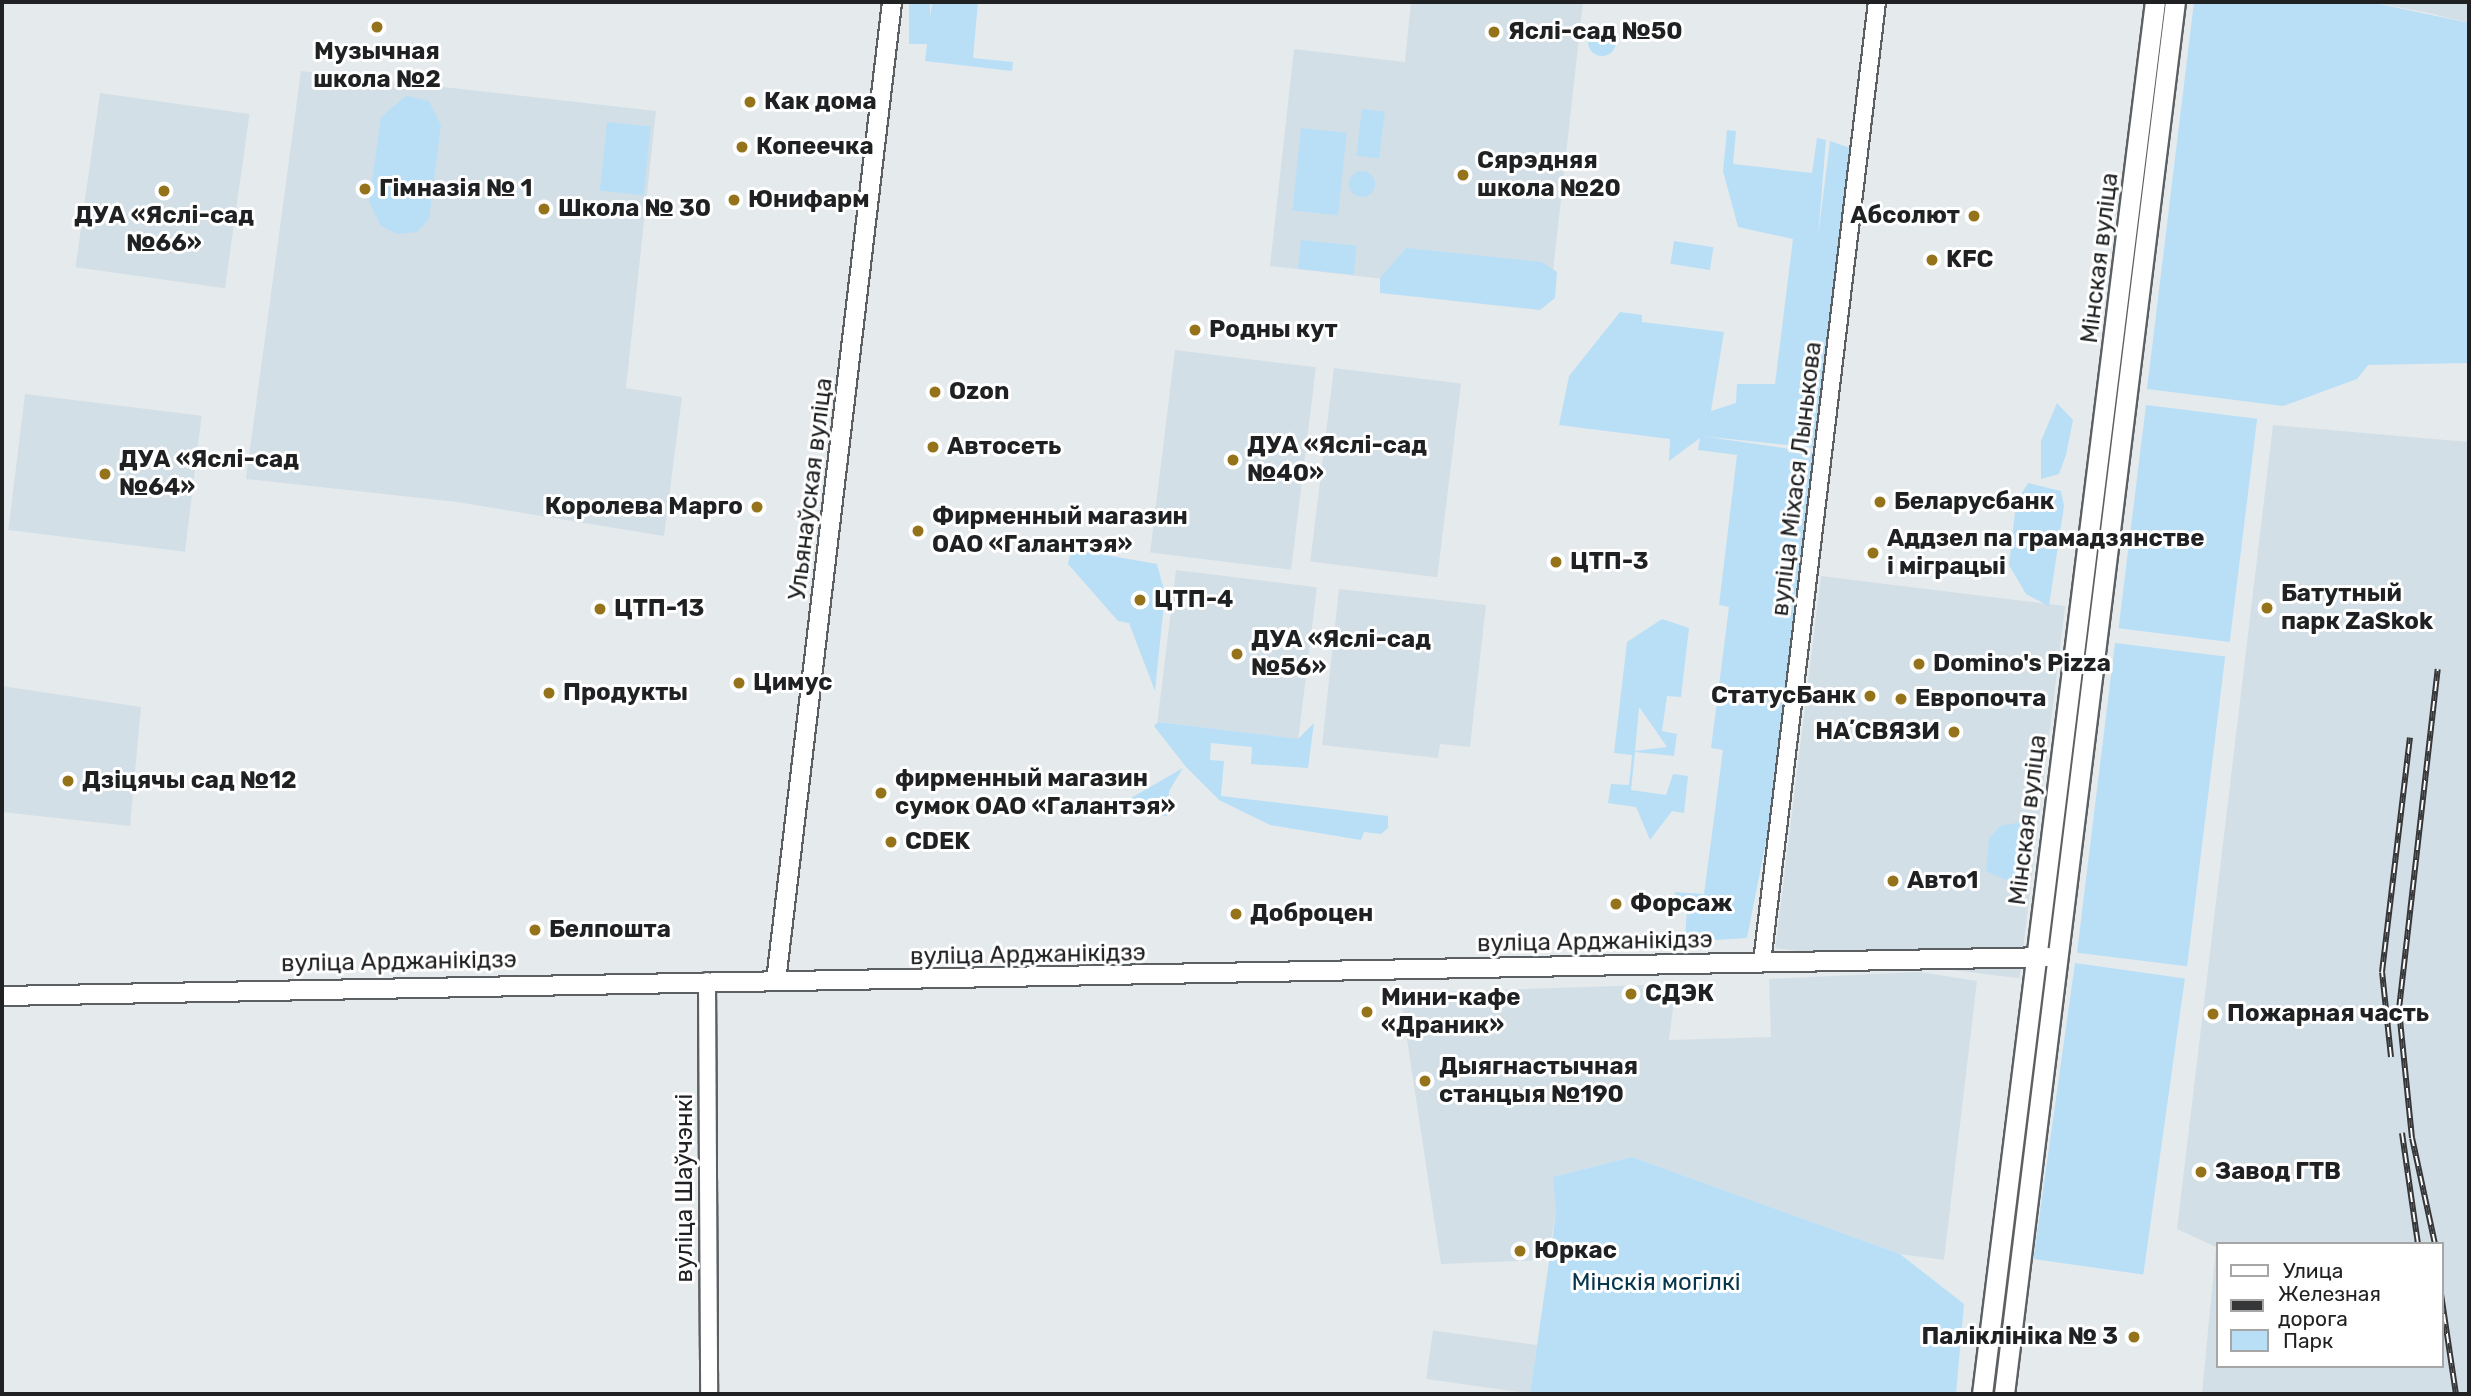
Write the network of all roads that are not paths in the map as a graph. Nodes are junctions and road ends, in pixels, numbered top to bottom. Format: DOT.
graph roads {
  1 [pos="892,2"];
  2 [pos="1877,2"];
  3 [pos="2155,2"];
  4 [pos="2175,2"];
  5 [pos="2096,478"];
  6 [pos="2117,479"];
  7 [pos="2035,957"];
  8 [pos="2056,957"];
  9 [pos="1762,962"];
  10 [pos="707,981"];
  11 [pos="776,981"];
  12 [pos="2,996"];
  13 [pos="709,1394"];
  14 [pos="1982,1394"];
  15 [pos="2004,1394"];
  1 -- 11 [label="main road, Ульянаўская вуліца"];
  2 -- 9 [label="street, вуліца Міхася Лынькова"];
  3 -- 5 [label="main road, Мінская вуліца"];
  4 -- 6 [label="main road, Мінская вуліца"];
  5 -- 6 [label="main road"];
  5 -- 7 [label="main road, Мінская вуліца"];
  6 -- 8 [label="main road, Мінская вуліца"];
  7 -- 8 [label="main road, вуліца Арджанікідзэ"];
  7 -- 9 [label="main road, вуліца Арджанікідзэ"];
  7 -- 14 [label="main road, Мінская вуліца"];
  8 -- 15 [label="main road, Мінская вуліца"];
  9 -- 11 [label="main road, вуліца Арджанікідзэ"];
  10 -- 11 [label="main road, вуліца Арджанікідзэ"];
  10 -- 12 [label="main road, вуліца Арджанікідзэ"];
  10 -- 13 [label="street, вуліца Шаўчэнкі"];
}
